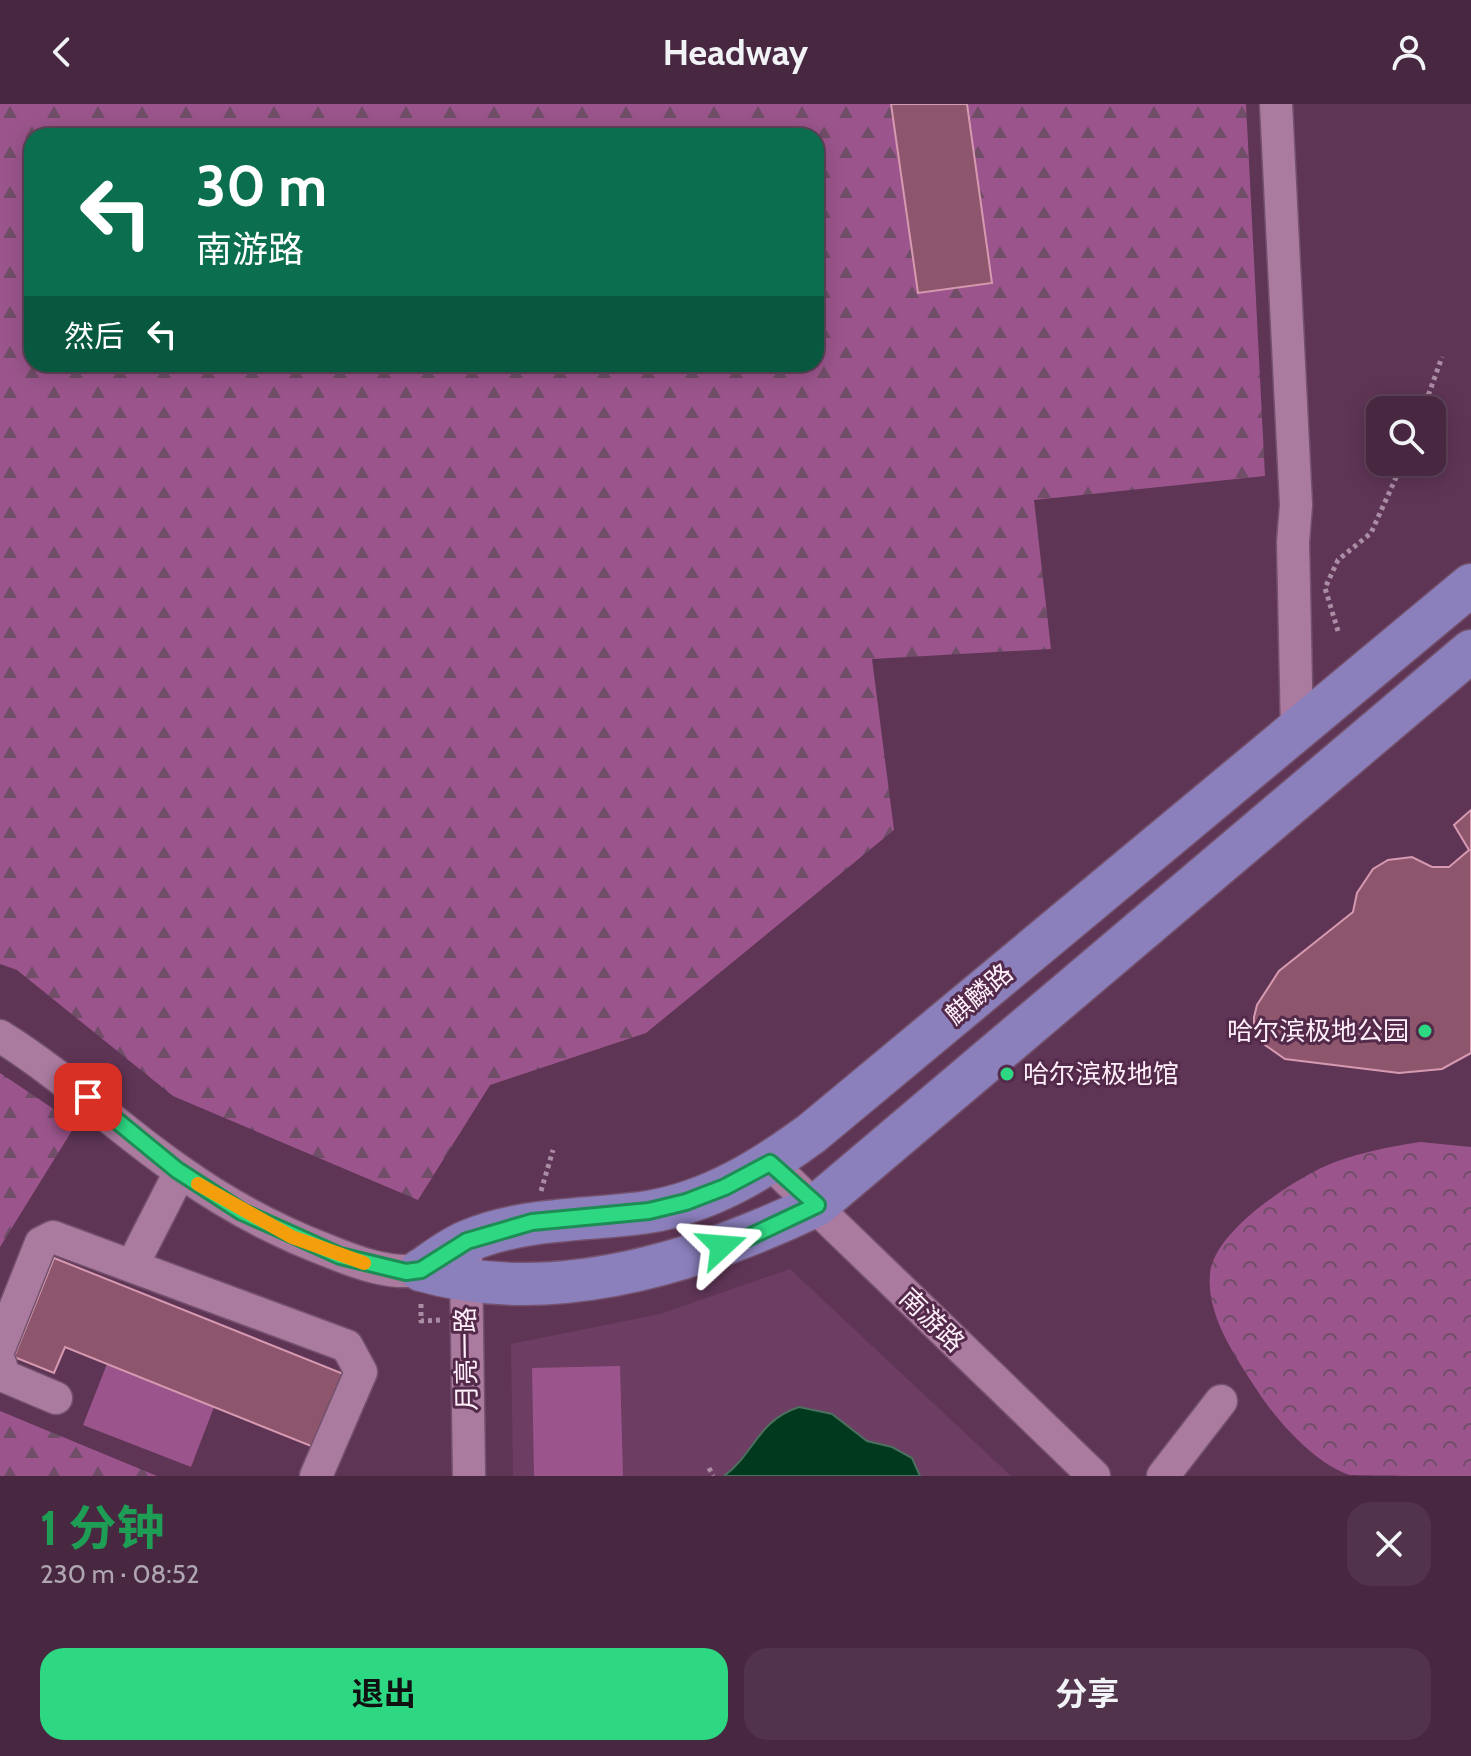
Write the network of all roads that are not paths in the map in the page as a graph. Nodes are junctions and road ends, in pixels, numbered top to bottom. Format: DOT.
graph roads {
  1 [pos="1276,104"];
  2 [pos="1471,585"];
  3 [pos="1471,651"];
  4 [pos="1297,732"];
  5 [pos="0,1036"];
  6 [pos="770,1163"];
  7 [pos="180,1172"];
  8 [pos="817,1205"];
  9 [pos="467,1241"];
  10 [pos="132,1266"];
  11 [pos="421,1270"];
  12 [pos="465,1283"];
  13 [pos="0,1346"];
  14 [pos="0,1363"];
  15 [pos="56,1398"];
  16 [pos="1221,1401"];
  17 [pos="316,1476"];
  18 [pos="469,1476"];
  19 [pos="1094,1476"];
  20 [pos="1163,1476"];
  1 -- 4 [label="street"];
  2 -- 4 [label="main road, 麒麟路"];
  3 -- 8 [label="main road"];
  4 -- 6 [label="main road, 麒麟路"];
  5 -- 7 [label="street"];
  6 -- 8 [label="street, 南游路"];
  6 -- 9 [label="main road, 麒麟路"];
  7 -- 10 [label="street"];
  7 -- 11 [label="street"];
  8 -- 12 [label="main road"];
  8 -- 19 [label="street, 南游路"];
  9 -- 11 [label="main road, 麒麟路"];
  9 -- 12 [label="street, 月亮一路"];
  10 -- 13 [label="street"];
  10 -- 17 [label="street"];
  11 -- 12 [label="main road"];
  12 -- 18 [label="street, 月亮一路"];
  14 -- 15 [label="street"];
  16 -- 20 [label="street"];
}
